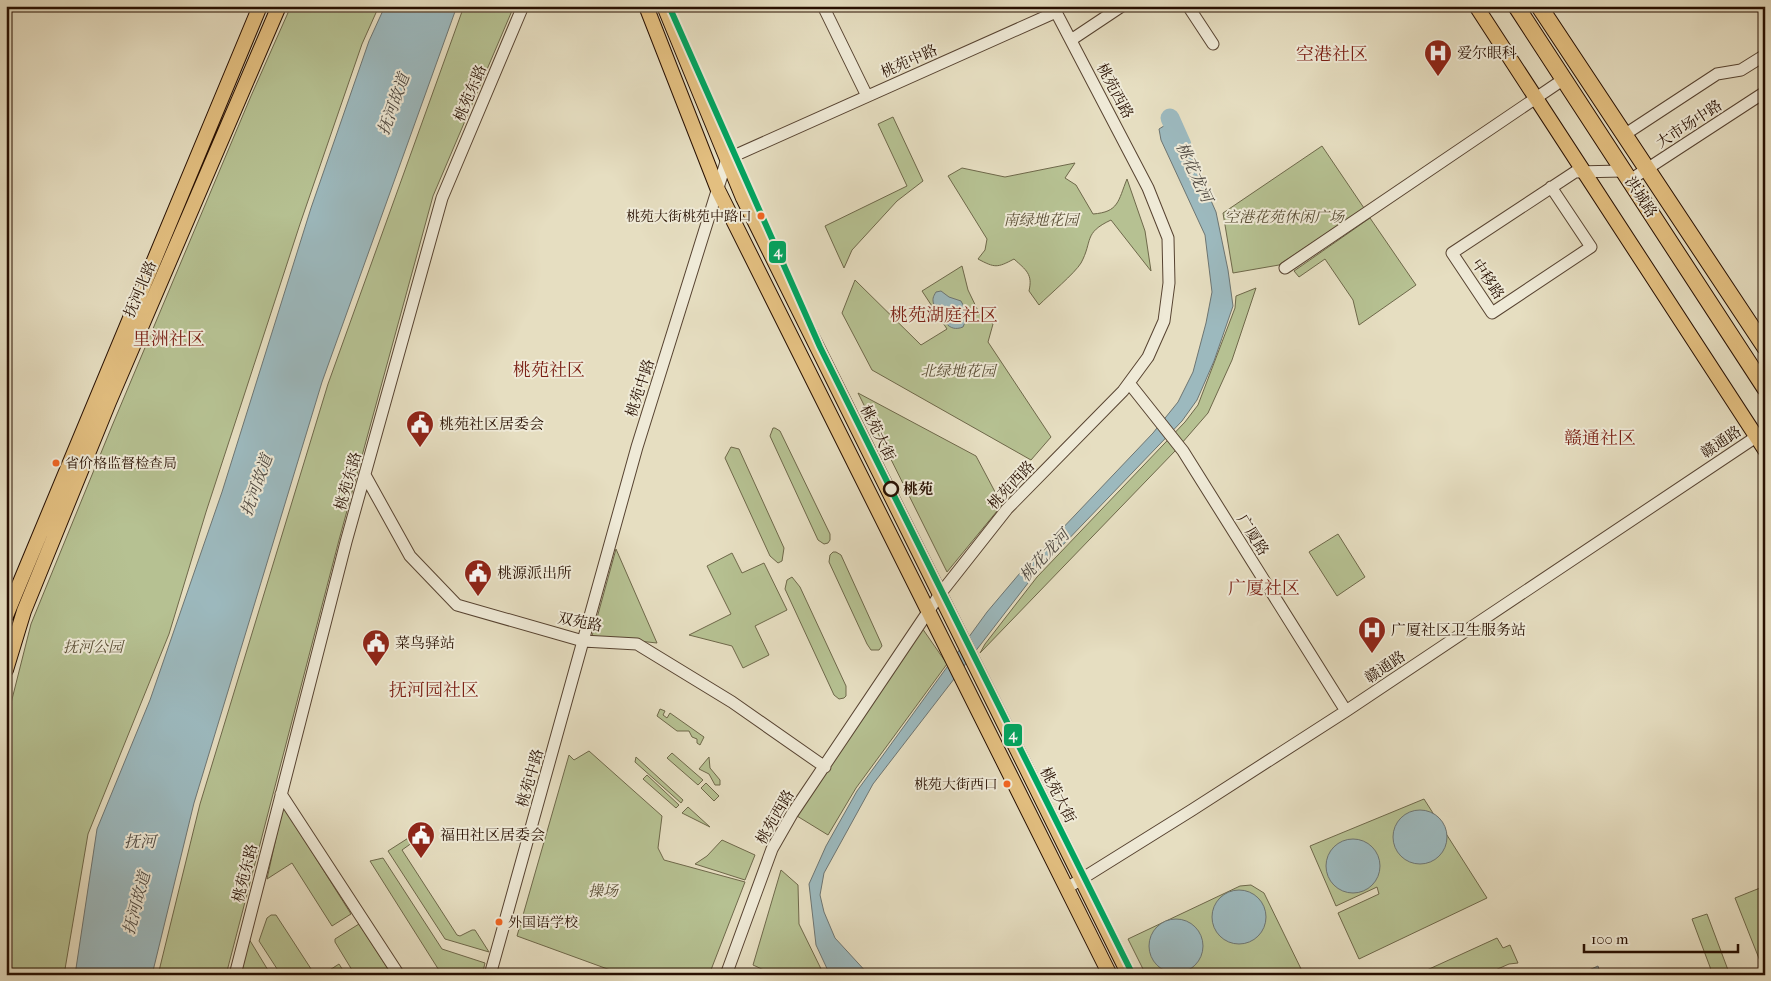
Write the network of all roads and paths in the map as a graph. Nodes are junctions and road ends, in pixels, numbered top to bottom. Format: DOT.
graph roads {
  1 [pos="260,6"];
  2 [pos="279,6"];
  3 [pos="523,6"];
  4 [pos="646,6"];
  5 [pos="664,6"];
  6 [pos="823,6"];
  7 [pos="1122,6"];
  8 [pos="1188,6"];
  9 [pos="1476,6"];
  10 [pos="1516,6"];
  11 [pos="1538,6"];
  12 [pos="1056,9"];
  13 [pos="1071,40"];
  14 [pos="1213,44"];
  15 [pos="1765,55"];
  16 [pos="1564,79"];
  17 [pos="1765,92"];
  18 [pos="867,96"];
  19 [pos="1536,98"];
  20 [pos="1624,135"];
  21 [pos="727,159"];
  22 [pos="1646,169"];
  23 [pos="1584,172"];
  24 [pos="1626,175"];
  25 [pos="1551,188"];
  26 [pos="718,190"];
  27 [pos="1285,268"];
  28 [pos="1765,347"];
  29 [pos="1129,383"];
  30 [pos="1765,388"];
  31 [pos="1760,434"];
  32 [pos="1765,450"];
  33 [pos="365,475"];
  34 [pos="940,594"];
  35 [pos="928,611"];
  36 [pos="6,616"];
  37 [pos="584,641"];
  38 [pos="6,670"];
  39 [pos="1346,711"];
  40 [pos="825,767"];
  41 [pos="281,794"];
  42 [pos="1082,880"];
  43 [pos="1067,888"];
  44 [pos="727,974"];
  45 [pos="235,975"];
  46 [pos="399,975"];
  47 [pos="490,975"];
  48 [pos="1110,975"];
  49 [pos="1130,975"];
  1 -- 36 [label="main road, 抚河北路"];
  2 -- 38 [label="main road, 抚河北路"];
  3 -- 33 [label="street, 桃苑东路"];
  4 -- 26 [label="main road"];
  5 -- 21 [label="main road, 桃苑大街"];
  6 -- 18 [label="street"];
  7 -- 13 [label="street"];
  8 -- 14 [label="street"];
  9 -- 19 [label="main road"];
  10 -- 16 [label="highway, 洪城路"];
  11 -- 20 [label="highway, 洪城路"];
  12 -- 13 [label="street, 桃苑西路"];
  12 -- 18 [label="street, 桃苑中路"];
  13 -- 29 [label="street, 桃苑西路"];
  15 -- 20 [label="street"];
  16 -- 19 [label="street"];
  16 -- 24 [label="highway, 洪城路"];
  17 -- 22 [label="street, 大市场中路"];
  18 -- 21 [label="street, 桃苑中路"];
  19 -- 23 [label="main road"];
  19 -- 27 [label="street"];
  20 -- 22 [label="highway, 洪城路"];
  21 -- 26 [label="street, 桃苑中路"];
  21 -- 34 [label="main road, 桃苑大街"];
  22 -- 24 [label="street, 大市场中路"];
  22 -- 28 [label="highway, 洪城路"];
  23 -- 24 [label="street, 中移路"];
  23 -- 25 [label="street, 中移路"];
  23 -- 31 [label="main road"];
  24 -- 30 [label="highway, 洪城路"];
  25 -- 25 [label="street, 中移路"];
  26 -- 35 [label="main road"];
  26 -- 37 [label="street, 桃苑中路"];
  29 -- 34 [label="street, 桃苑西路"];
  29 -- 39 [label="street, 广厦路"];
  31 -- 32 [label="main road"];
  31 -- 39 [label="street, 赣通路"];
  33 -- 37 [label="street, 双苑路"];
  33 -- 41 [label="street, 桃苑东路"];
  34 -- 35 [label="street, 桃苑西路"];
  34 -- 42 [label="main road, 桃苑大街"];
  35 -- 40 [label="street, 桃苑西路"];
  35 -- 43 [label="main road"];
  37 -- 40 [label="street, 双苑路"];
  37 -- 47 [label="street, 桃苑中路"];
  39 -- 42 [label="street, 赣通路"];
  40 -- 44 [label="street, 桃苑西路"];
  41 -- 45 [label="street, 桃苑东路"];
  41 -- 46 [label="street"];
  42 -- 43 [label="street, 赣通路"];
  42 -- 49 [label="main road, 桃苑大街"];
  43 -- 48 [label="main road"];
}
